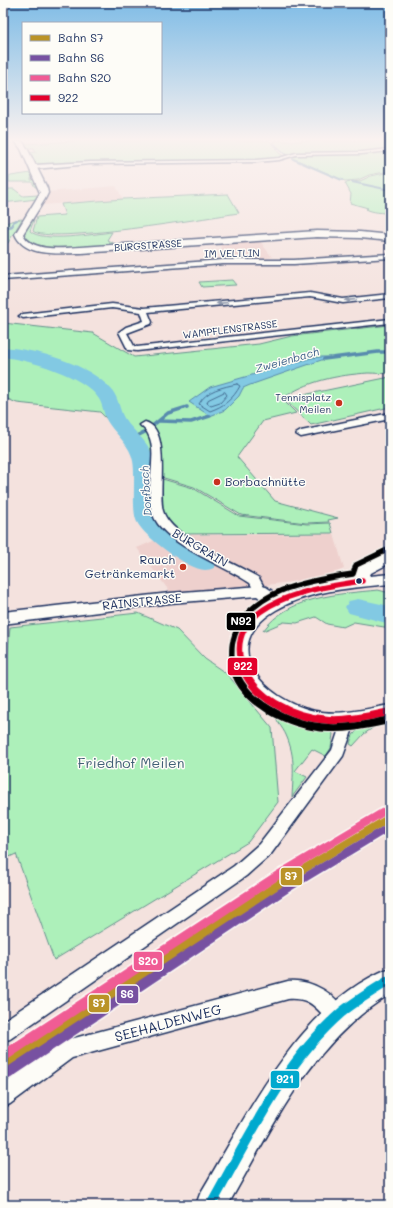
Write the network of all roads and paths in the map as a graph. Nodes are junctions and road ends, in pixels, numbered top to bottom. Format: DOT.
graph roads {
  1 [pos="42,197"];
  2 [pos="390,238"];
  3 [pos="390,256"];
  4 [pos="3,278"];
  5 [pos="390,296"];
  6 [pos="144,310"];
  7 [pos="23,316"];
  8 [pos="390,321"];
  9 [pos="390,416"];
  10 [pos="145,425"];
  11 [pos="301,434"];
  12 [pos="390,557"];
  13 [pos="390,579"];
  14 [pos="362,581"];
  15 [pos="260,591"];
  16 [pos="277,602"];
  17 [pos="3,618"];
  18 [pos="390,712"];
  19 [pos="349,720"];
  20 [pos="390,980"];
  21 [pos="338,1016"];
  22 [pos="3,1032"];
  23 [pos="3,1097"];
  24 [pos="211,1205"];
  1 -- 2 [label="street, BURGSTRASSE"];
  3 -- 4 [label="street, IM VELTLIN"];
  5 -- 6 [label="street, one-way"];
  6 -- 7 [label="street"];
  6 -- 8 [label="street, WAMPFLENSTRASSE"];
  9 -- 11 [label="street"];
  10 -- 15 [label="street, BURGRAIN"];
  12 -- 14 [label="street"];
  13 -- 14 [label="street"];
  14 -- 16 [label="street"];
  15 -- 16 [label="street"];
  15 -- 17 [label="street, RAINSTRASSE"];
  16 -- 19 [label="street"];
  18 -- 19 [label="street"];
  19 -- 22 [label="street"];
  20 -- 21 [label="street"];
  21 -- 23 [label="street, SEEHALDENWEG"];
  21 -- 24 [label="street"];
}
